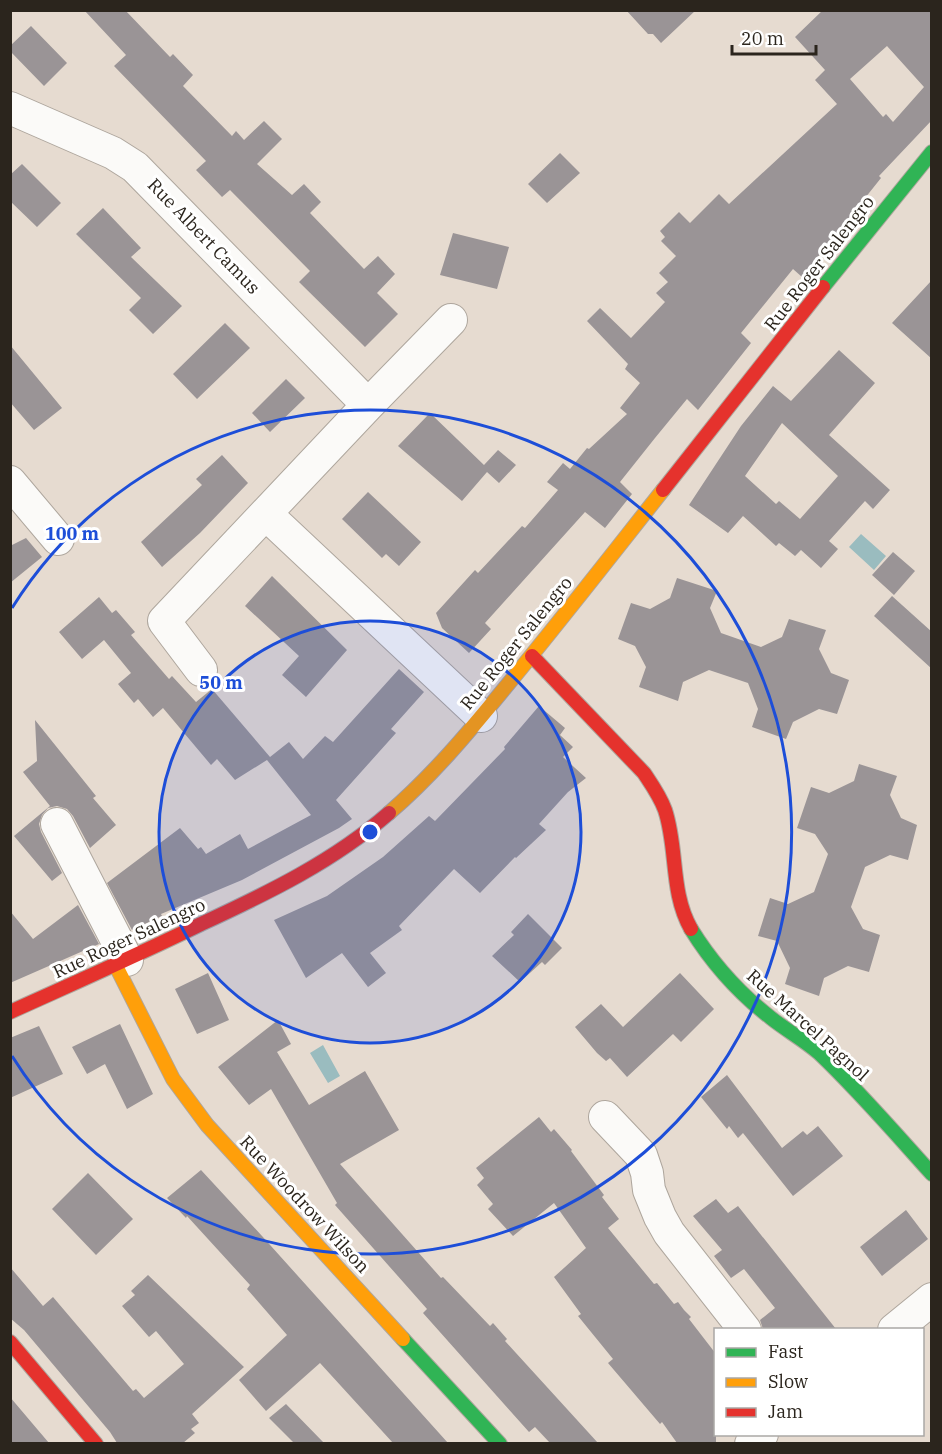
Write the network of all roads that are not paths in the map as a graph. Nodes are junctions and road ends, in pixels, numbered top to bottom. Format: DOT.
graph roads {
  1 [pos="10,108"];
  2 [pos="932,152"];
  3 [pos="451,320"];
  4 [pos="368,405"];
  5 [pos="10,482"];
  6 [pos="266,514"];
  7 [pos="58,538"];
  8 [pos="531,656"];
  9 [pos="201,670"];
  10 [pos="481,716"];
  11 [pos="57,824"];
  12 [pos="122,963"];
  13 [pos="10,1012"];
  14 [pos="605,1117"];
  15 [pos="932,1174"];
  16 [pos="932,1299"];
  17 [pos="744,1328"];
  18 [pos="895,1328"];
  19 [pos="10,1342"];
  20 [pos="96,1443"];
  21 [pos="500,1443"];
  1 -- 4 [label="street, Rue Albert Camus"];
  2 -- 8 [label="street, Rue Roger Salengro"];
  3 -- 4 [label="street"];
  4 -- 6 [label="street"];
  5 -- 7 [label="street"];
  6 -- 9 [label="street"];
  6 -- 10 [label="street"];
  8 -- 10 [label="street, Rue Roger Salengro"];
  8 -- 15 [label="street, Rue Marcel Pagnol"];
  10 -- 12 [label="street, Rue Roger Salengro"];
  11 -- 12 [label="street"];
  12 -- 13 [label="street, Rue Roger Salengro"];
  12 -- 21 [label="street, Rue Woodrow Wilson"];
  14 -- 17 [label="street"];
  16 -- 18 [label="street"];
  19 -- 20 [label="street"];
}
